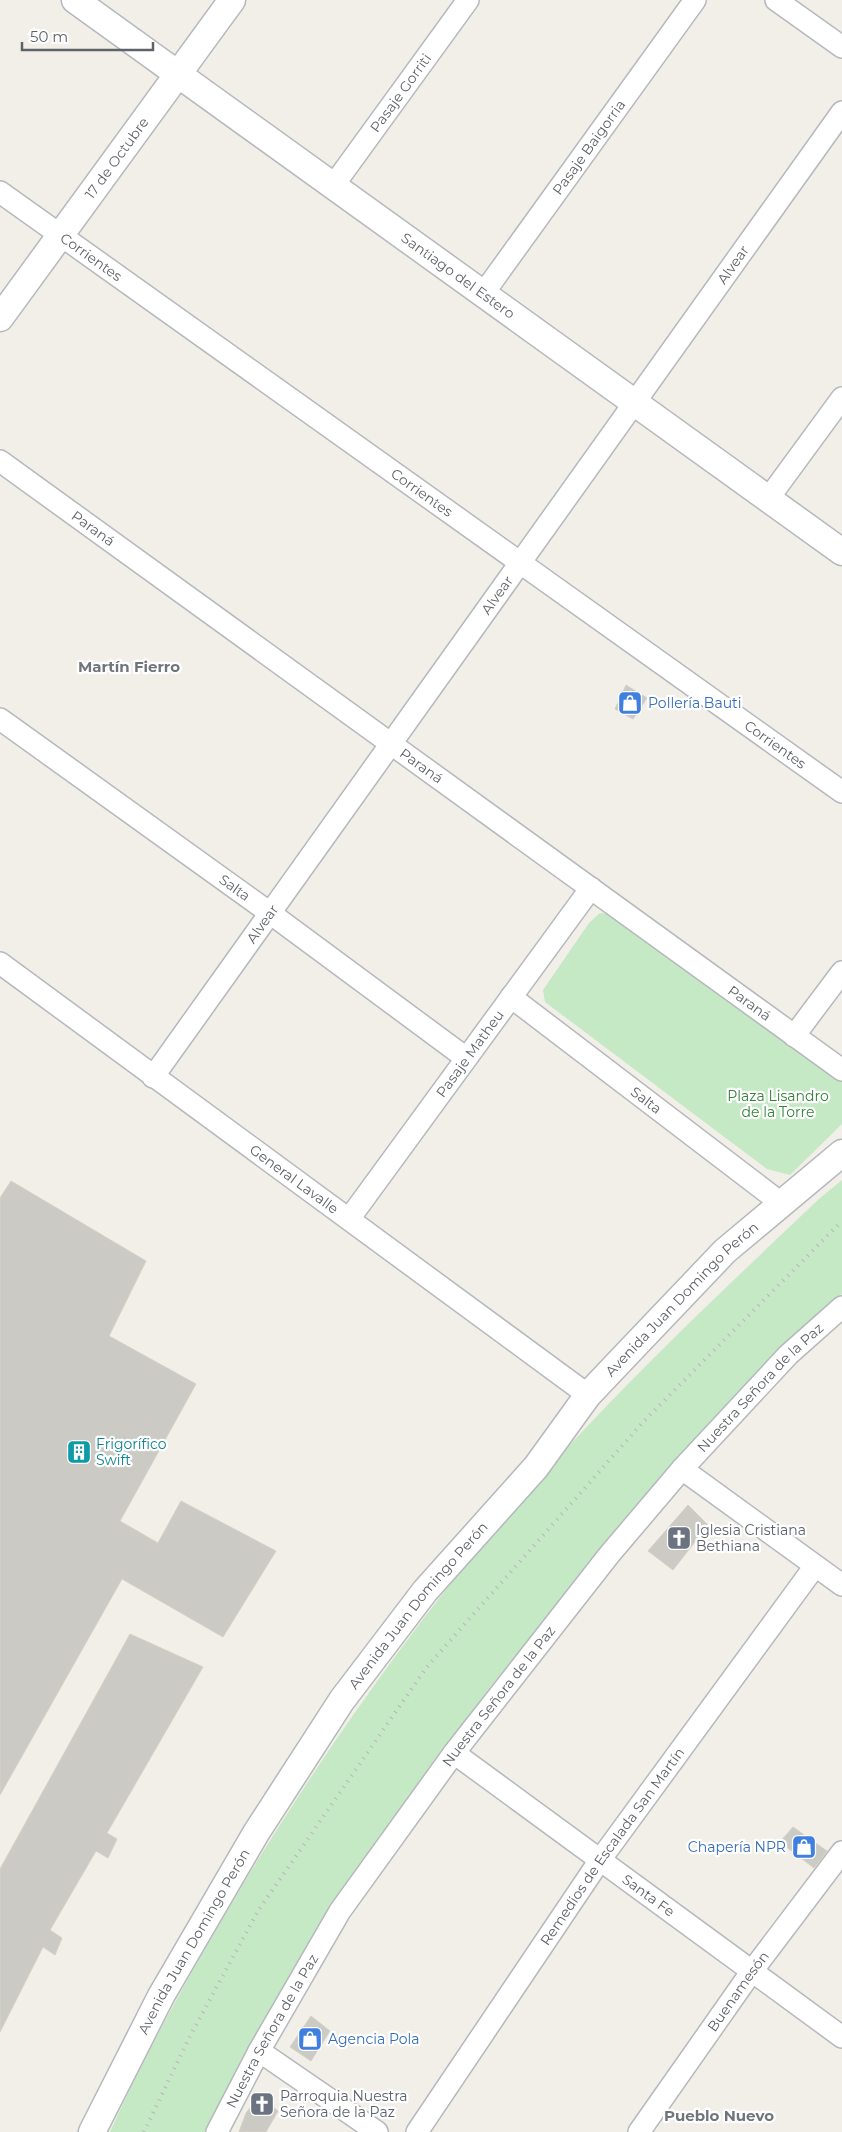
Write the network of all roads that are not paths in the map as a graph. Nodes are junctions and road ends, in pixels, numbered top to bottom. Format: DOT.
graph roads {
  1 [pos="75,0"];
  2 [pos="232,0"];
  3 [pos="468,0"];
  4 [pos="696,0"];
  5 [pos="776,0"];
  6 [pos="842,47"];
  7 [pos="179,75"];
  8 [pos="842,112"];
  9 [pos="333,186"];
  10 [pos="0,192"];
  11 [pos="60,236"];
  12 [pos="483,294"];
  13 [pos="0,318"];
  14 [pos="842,398"];
  15 [pos="634,403"];
  16 [pos="0,461"];
  17 [pos="768,499"];
  18 [pos="842,552"];
  19 [pos="520,563"];
  20 [pos="0,719"];
  21 [pos="391,744"];
  22 [pos="842,792"];
  23 [pos="591,888"];
  24 [pos="270,913"];
  25 [pos="0,963"];
  26 [pos="842,972"];
  27 [pos="511,997"];
  28 [pos="794,1036"];
  29 [pos="466,1058"];
  30 [pos="842,1070"];
  31 [pos="153,1077"];
  32 [pos="842,1153"];
  33 [pos="781,1203"];
  34 [pos="348,1219"];
  35 [pos="841,1309"];
  36 [pos="588,1395"];
  37 [pos="682,1469"];
  38 [pos="815,1566"];
  39 [pos="842,1585"];
  40 [pos="454,1753"];
  41 [pos="842,1852"];
  42 [pos="600,1860"];
  43 [pos="752,1972"];
  44 [pos="842,2037"];
  45 [pos="259,2051"];
  46 [pos="92,2132"];
  47 [pos="217,2132"];
  48 [pos="377,2132"];
  49 [pos="417,2132"];
  50 [pos="639,2132"];
  1 -- 7 [label="street, Santiago del Estero"];
  2 -- 7 [label="street, 17 de Octubre"];
  3 -- 9 [label="street, Pasaje Gorriti"];
  4 -- 12 [label="street, Pasaje Baigorria"];
  5 -- 6 [label="street"];
  7 -- 9 [label="street, Santiago del Estero"];
  7 -- 11 [label="street, 17 de Octubre"];
  8 -- 15 [label="street, Alvear"];
  9 -- 12 [label="street, Santiago del Estero"];
  10 -- 11 [label="street, Corrientes"];
  11 -- 13 [label="street, 17 de Octubre"];
  11 -- 19 [label="street, Corrientes"];
  12 -- 15 [label="street, Santiago del Estero"];
  14 -- 17 [label="street"];
  15 -- 17 [label="street, Santiago del Estero"];
  15 -- 19 [label="street, Alvear"];
  16 -- 21 [label="street, Paraná"];
  17 -- 18 [label="street, Santiago del Estero"];
  19 -- 21 [label="street, Alvear"];
  19 -- 22 [label="street, Corrientes"];
  20 -- 24 [label="street, Salta"];
  21 -- 23 [label="street, Paraná"];
  21 -- 24 [label="street, Alvear"];
  23 -- 27 [label="street, Pasaje Matheu"];
  23 -- 28 [label="street, Paraná"];
  24 -- 29 [label="street, Salta"];
  24 -- 31 [label="street, Alvear"];
  25 -- 31 [label="street, General Lavalle"];
  26 -- 28 [label="street"];
  27 -- 29 [label="street, Pasaje Matheu"];
  27 -- 33 [label="street, Salta"];
  28 -- 30 [label="street, Paraná"];
  29 -- 34 [label="street, Pasaje Matheu"];
  31 -- 34 [label="street, General Lavalle"];
  32 -- 33 [label="street, Avenida Juan Domingo Perón"];
  33 -- 36 [label="street, Avenida Juan Domingo Perón"];
  34 -- 36 [label="street, General Lavalle"];
  35 -- 37 [label="street, Nuestra Señora de la Paz"];
  36 -- 46 [label="street, Avenida Juan Domingo Perón"];
  37 -- 38 [label="street"];
  37 -- 40 [label="street, Nuestra Señora de la Paz"];
  38 -- 39 [label="street"];
  38 -- 42 [label="street, Remedios de Escalada San Martín"];
  40 -- 42 [label="street, Santa Fe"];
  40 -- 45 [label="street, Nuestra Señora de la Paz"];
  41 -- 43 [label="street, Buenamesón"];
  42 -- 43 [label="street, Santa Fe"];
  42 -- 49 [label="street, Remedios de Escalada San Martín"];
  43 -- 44 [label="street, Santa Fe"];
  43 -- 50 [label="street, Buenamesón"];
  45 -- 47 [label="street, Nuestra Señora de la Paz"];
  45 -- 48 [label="street"];
}
